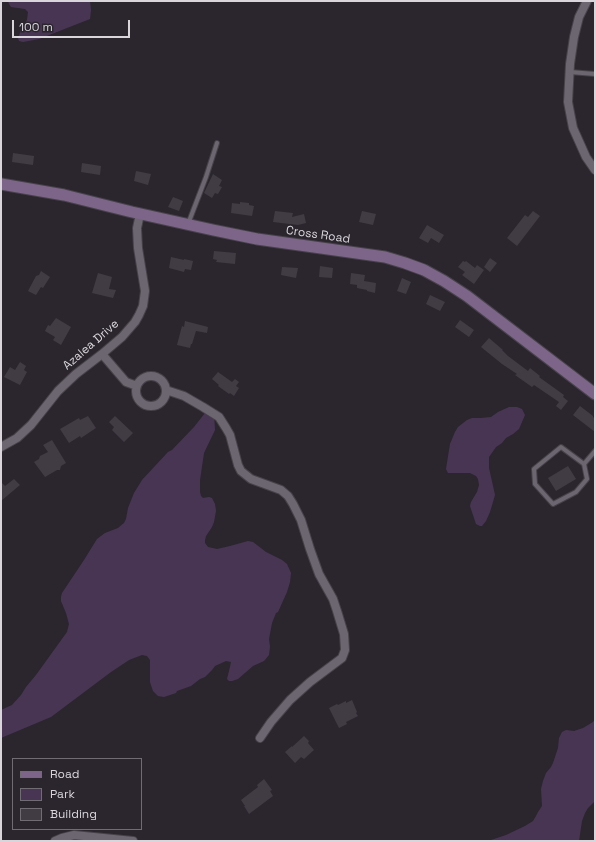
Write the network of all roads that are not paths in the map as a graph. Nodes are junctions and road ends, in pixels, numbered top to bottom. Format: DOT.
graph roads {
  1 [pos="587,1"];
  2 [pos="569,72"];
  3 [pos="595,74"];
  4 [pos="217,143"];
  5 [pos="595,170"];
  6 [pos="1,184"];
  7 [pos="140,214"];
  8 [pos="188,224"];
  9 [pos="102,354"];
  10 [pos="137,386"];
  11 [pos="166,390"];
  12 [pos="595,394"];
  13 [pos="1,447"];
  14 [pos="595,451"];
  15 [pos="584,464"];
  16 [pos="260,738"];
  17 [pos="55,841"];
  18 [pos="133,841"];
  1 -- 2 [label="street"];
  2 -- 3 [label="lane"];
  2 -- 5 [label="street"];
  4 -- 8 [label="lane"];
  6 -- 7 [label="street, Cross Road"];
  7 -- 8 [label="street, Cross Road"];
  7 -- 9 [label="street, Azalea Drive"];
  8 -- 12 [label="street, Cross Road"];
  9 -- 10 [label="street"];
  9 -- 13 [label="street, Azalea Drive"];
  10 -- 11 [label="street"];
  10 -- 11 [label="street"];
  11 -- 16 [label="street"];
  14 -- 15 [label="lane"];
  15 -- 15 [label="lane"];
  17 -- 18 [label="street"];
}
